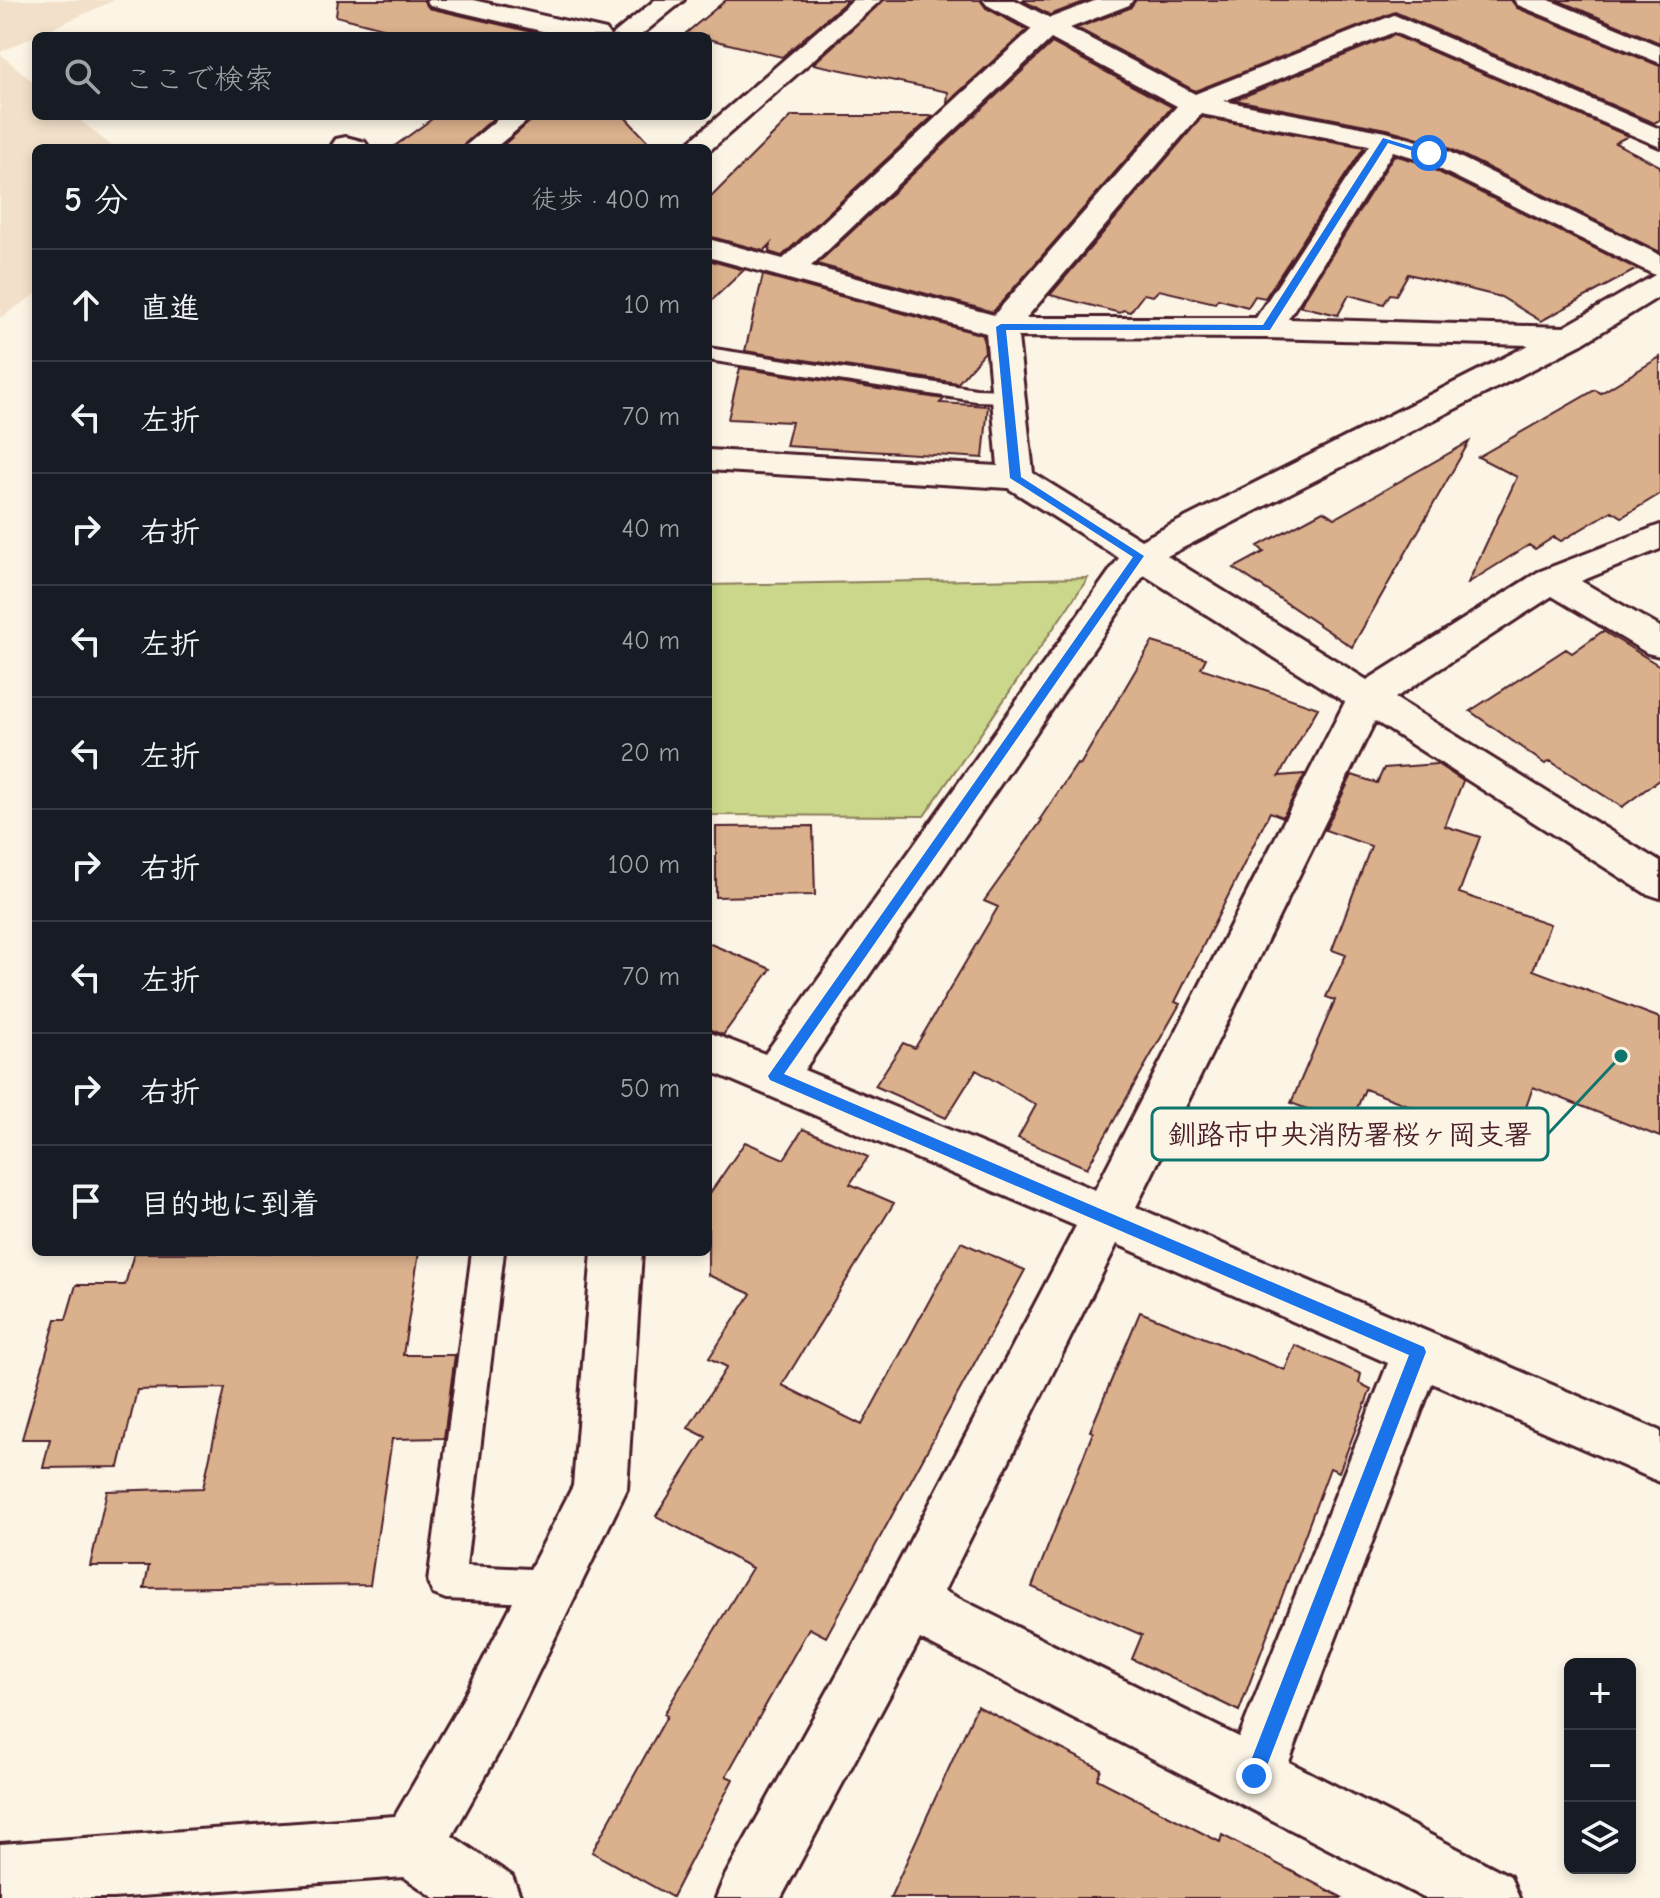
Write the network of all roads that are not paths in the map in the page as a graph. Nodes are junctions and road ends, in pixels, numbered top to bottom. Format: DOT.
graph roads {
  1 [pos="439,0"];
  2 [pos="671,0"];
  3 [pos="868,0"];
  4 [pos="996,0"];
  5 [pos="1120,0"];
  6 [pos="1527,0"];
  7 [pos="1048,28"];
  8 [pos="579,32"];
  9 [pos="629,32"];
  10 [pos="1660,55"];
  11 [pos="1194,104"];
  12 [pos="514,120"];
  13 [pos="1660,139"];
  14 [pos="1386,140"];
  15 [pos="482,144"];
  16 [pos="701,144"];
  17 [pos="712,249"];
  18 [pos="1660,267"];
  19 [pos="788,271"];
  20 [pos="1660,283"];
  21 [pos="1001,327"];
  22 [pos="1266,328"];
  23 [pos="1571,337"];
  24 [pos="712,355"];
  25 [pos="1008,396"];
  26 [pos="712,460"];
  27 [pos="1016,478"];
  28 [pos="1660,536"];
  29 [pos="1139,556"];
  30 [pos="1551,580"];
  31 [pos="1660,644"];
  32 [pos="1367,698"];
  33 [pos="1660,882"];
  34 [pos="712,1052"];
  35 [pos="775,1076"];
  36 [pos="1107,1217"];
  37 [pos="487,1256"];
  38 [pos="617,1256"];
  39 [pos="1418,1352"];
  40 [pos="1660,1457"];
  41 [pos="551,1587"];
  42 [pos="908,1603"];
  43 [pos="1254,1776"];
  44 [pos="412,1846"];
  45 [pos="0,1875"];
  46 [pos="490,1898"];
  47 [pos="747,1898"];
  48 [pos="1488,1898"];
  1 -- 8 [label="street"];
  2 -- 9 [label="street"];
  3 -- 16 [label="street"];
  4 -- 7 [label="street"];
  5 -- 7 [label="street"];
  6 -- 10 [label="street"];
  7 -- 11 [label="street"];
  7 -- 19 [label="street"];
  11 -- 13 [label="street"];
  11 -- 14 [label="street"];
  11 -- 21 [label="street"];
  12 -- 15 [label="street"];
  14 -- 18 [label="street"];
  14 -- 22 [label="street"];
  17 -- 19 [label="street"];
  19 -- 21 [label="street"];
  20 -- 23 [label="street"];
  21 -- 22 [label="street"];
  21 -- 25 [label="street"];
  22 -- 23 [label="street"];
  23 -- 29 [label="street"];
  24 -- 25 [label="lane"];
  25 -- 27 [label="street"];
  26 -- 27 [label="street"];
  27 -- 29 [label="street"];
  28 -- 30 [label="street"];
  29 -- 32 [label="street"];
  29 -- 35 [label="street"];
  30 -- 31 [label="street"];
  30 -- 32 [label="street"];
  32 -- 33 [label="street"];
  32 -- 36 [label="street"];
  34 -- 35 [label="street"];
  35 -- 36 [label="street"];
  36 -- 39 [label="street"];
  36 -- 42 [label="street"];
  37 -- 41 [label="lane"];
  38 -- 41 [label="street"];
  39 -- 40 [label="street"];
  39 -- 43 [label="street"];
  41 -- 44 [label="street"];
  42 -- 43 [label="street"];
  42 -- 47 [label="street"];
  43 -- 48 [label="street"];
  44 -- 45 [label="street"];
  44 -- 46 [label="street"];
}
